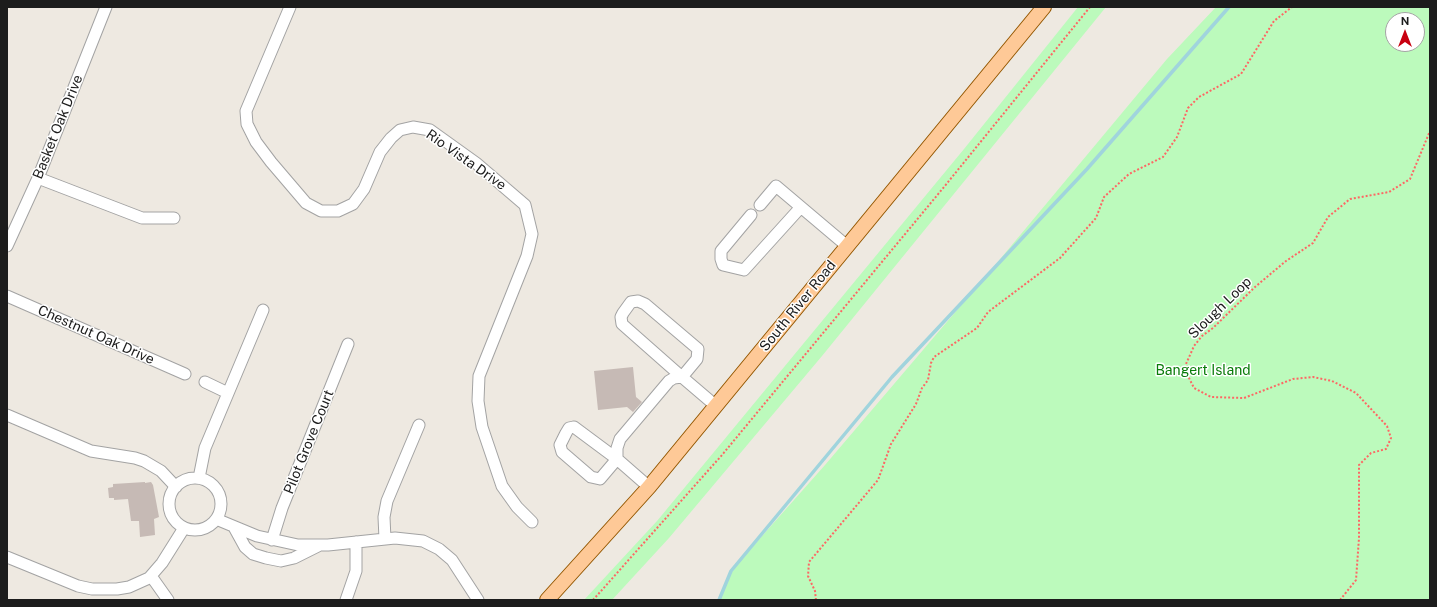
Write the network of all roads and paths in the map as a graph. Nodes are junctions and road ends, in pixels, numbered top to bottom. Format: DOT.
graph roads {
  1 [pos="106,7"];
  2 [pos="290,7"];
  3 [pos="1044,7"];
  4 [pos="1090,7"];
  5 [pos="1292,7"];
  6 [pos="1430,131"];
  7 [pos="38,178"];
  8 [pos="760,205"];
  9 [pos="801,207"];
  10 [pos="751,216"];
  11 [pos="174,218"];
  12 [pos="7,246"];
  13 [pos="847,246"];
  14 [pos="7,296"];
  15 [pos="263,310"];
  16 [pos="348,344"];
  17 [pos="185,374"];
  18 [pos="682,377"];
  19 [pos="205,382"];
  20 [pos="228,392"];
  21 [pos="716,406"];
  22 [pos="7,415"];
  23 [pos="419,425"];
  24 [pos="617,459"];
  25 [pos="199,478"];
  26 [pos="176,487"];
  27 [pos="649,487"];
  28 [pos="216,519"];
  29 [pos="532,522"];
  30 [pos="234,527"];
  31 [pos="184,528"];
  32 [pos="384,539"];
  33 [pos="272,540"];
  34 [pos="356,542"];
  35 [pos="320,545"];
  36 [pos="7,557"];
  37 [pos="151,576"];
  38 [pos="168,600"];
  39 [pos="346,600"];
  40 [pos="478,600"];
  41 [pos="547,600"];
  42 [pos="593,600"];
  43 [pos="816,600"];
  44 [pos="1340,600"];
  1 -- 7 [label="street, Basket Oak Drive"];
  2 -- 29 [label="street, Rio Vista Drive"];
  3 -- 13 [label="main road, South River Road"];
  4 -- 42 [label="path"];
  5 -- 43 [label="path"];
  6 -- 44 [label="path, Slough Loop"];
  7 -- 11 [label="street"];
  7 -- 12 [label="street, Basket Oak Drive"];
  8 -- 9 [label="street"];
  9 -- 10 [label="street"];
  9 -- 13 [label="street"];
  13 -- 21 [label="main road, South River Road"];
  14 -- 17 [label="street, Chestnut Oak Drive"];
  15 -- 20 [label="street"];
  16 -- 33 [label="street, Pilot Grove Court"];
  18 -- 18 [label="street"];
  18 -- 21 [label="street"];
  18 -- 24 [label="street"];
  19 -- 20 [label="street"];
  20 -- 25 [label="street"];
  21 -- 27 [label="main road, South River Road"];
  22 -- 26 [label="street"];
  23 -- 32 [label="street"];
  24 -- 24 [label="street"];
  24 -- 27 [label="street"];
  25 -- 26 [label="street"];
  25 -- 28 [label="street"];
  26 -- 31 [label="street"];
  27 -- 41 [label="main road, South River Road"];
  28 -- 30 [label="street"];
  28 -- 31 [label="street"];
  30 -- 33 [label="street"];
  30 -- 35 [label="street"];
  31 -- 37 [label="street"];
  32 -- 34 [label="street"];
  32 -- 40 [label="street"];
  33 -- 35 [label="street"];
  34 -- 35 [label="street"];
  34 -- 39 [label="street"];
  36 -- 37 [label="street"];
  37 -- 38 [label="street"];
}
